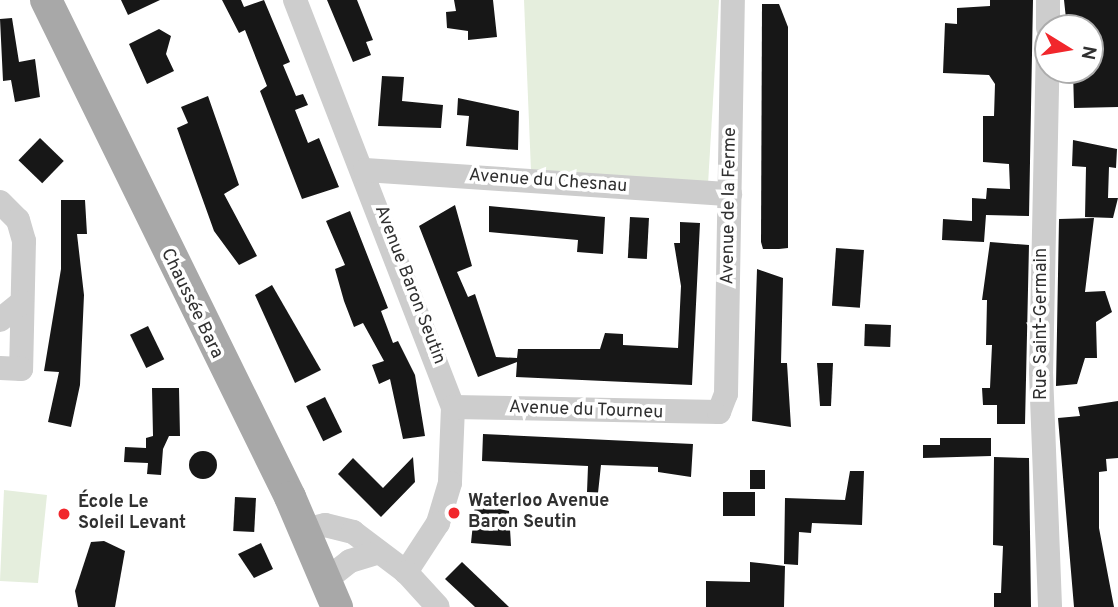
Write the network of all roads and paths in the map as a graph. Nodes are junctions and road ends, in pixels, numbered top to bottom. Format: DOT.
graph roads {
  1 [pos="46,0"];
  2 [pos="295,0"];
  3 [pos="733,0"];
  4 [pos="1047,84"];
  5 [pos="365,170"];
  6 [pos="730,194"];
  7 [pos="0,202"];
  8 [pos="22,302"];
  9 [pos="0,320"];
  10 [pos="0,368"];
  11 [pos="453,407"];
  12 [pos="719,412"];
  13 [pos="305,530"];
  14 [pos="379,552"];
  15 [pos="405,572"];
  16 [pos="332,593"];
  17 [pos="438,607"];
  18 [pos="1050,607"];
  1 -- 13 [label="main road, Chaussée Bara"];
  2 -- 5 [label="street, Avenue Baron Seutin"];
  3 -- 6 [label="street, Avenue de la Ferme"];
  4 -- 18 [label="street, Rue Saint-Germain"];
  5 -- 6 [label="street, Avenue du Chesnau"];
  5 -- 11 [label="street, Avenue Baron Seutin"];
  6 -- 12 [label="street, Avenue de la Ferme"];
  7 -- 8 [label="street"];
  8 -- 9 [label="street"];
  8 -- 10 [label="street"];
  11 -- 12 [label="street, Avenue du Tourneu"];
  11 -- 15 [label="street, Avenue Baron Seutin"];
  13 -- 14 [label="street"];
  13 -- 16 [label="main road, Chaussée Bara"];
  14 -- 15 [label="street"];
  14 -- 16 [label="street"];
  15 -- 17 [label="street"];
}
